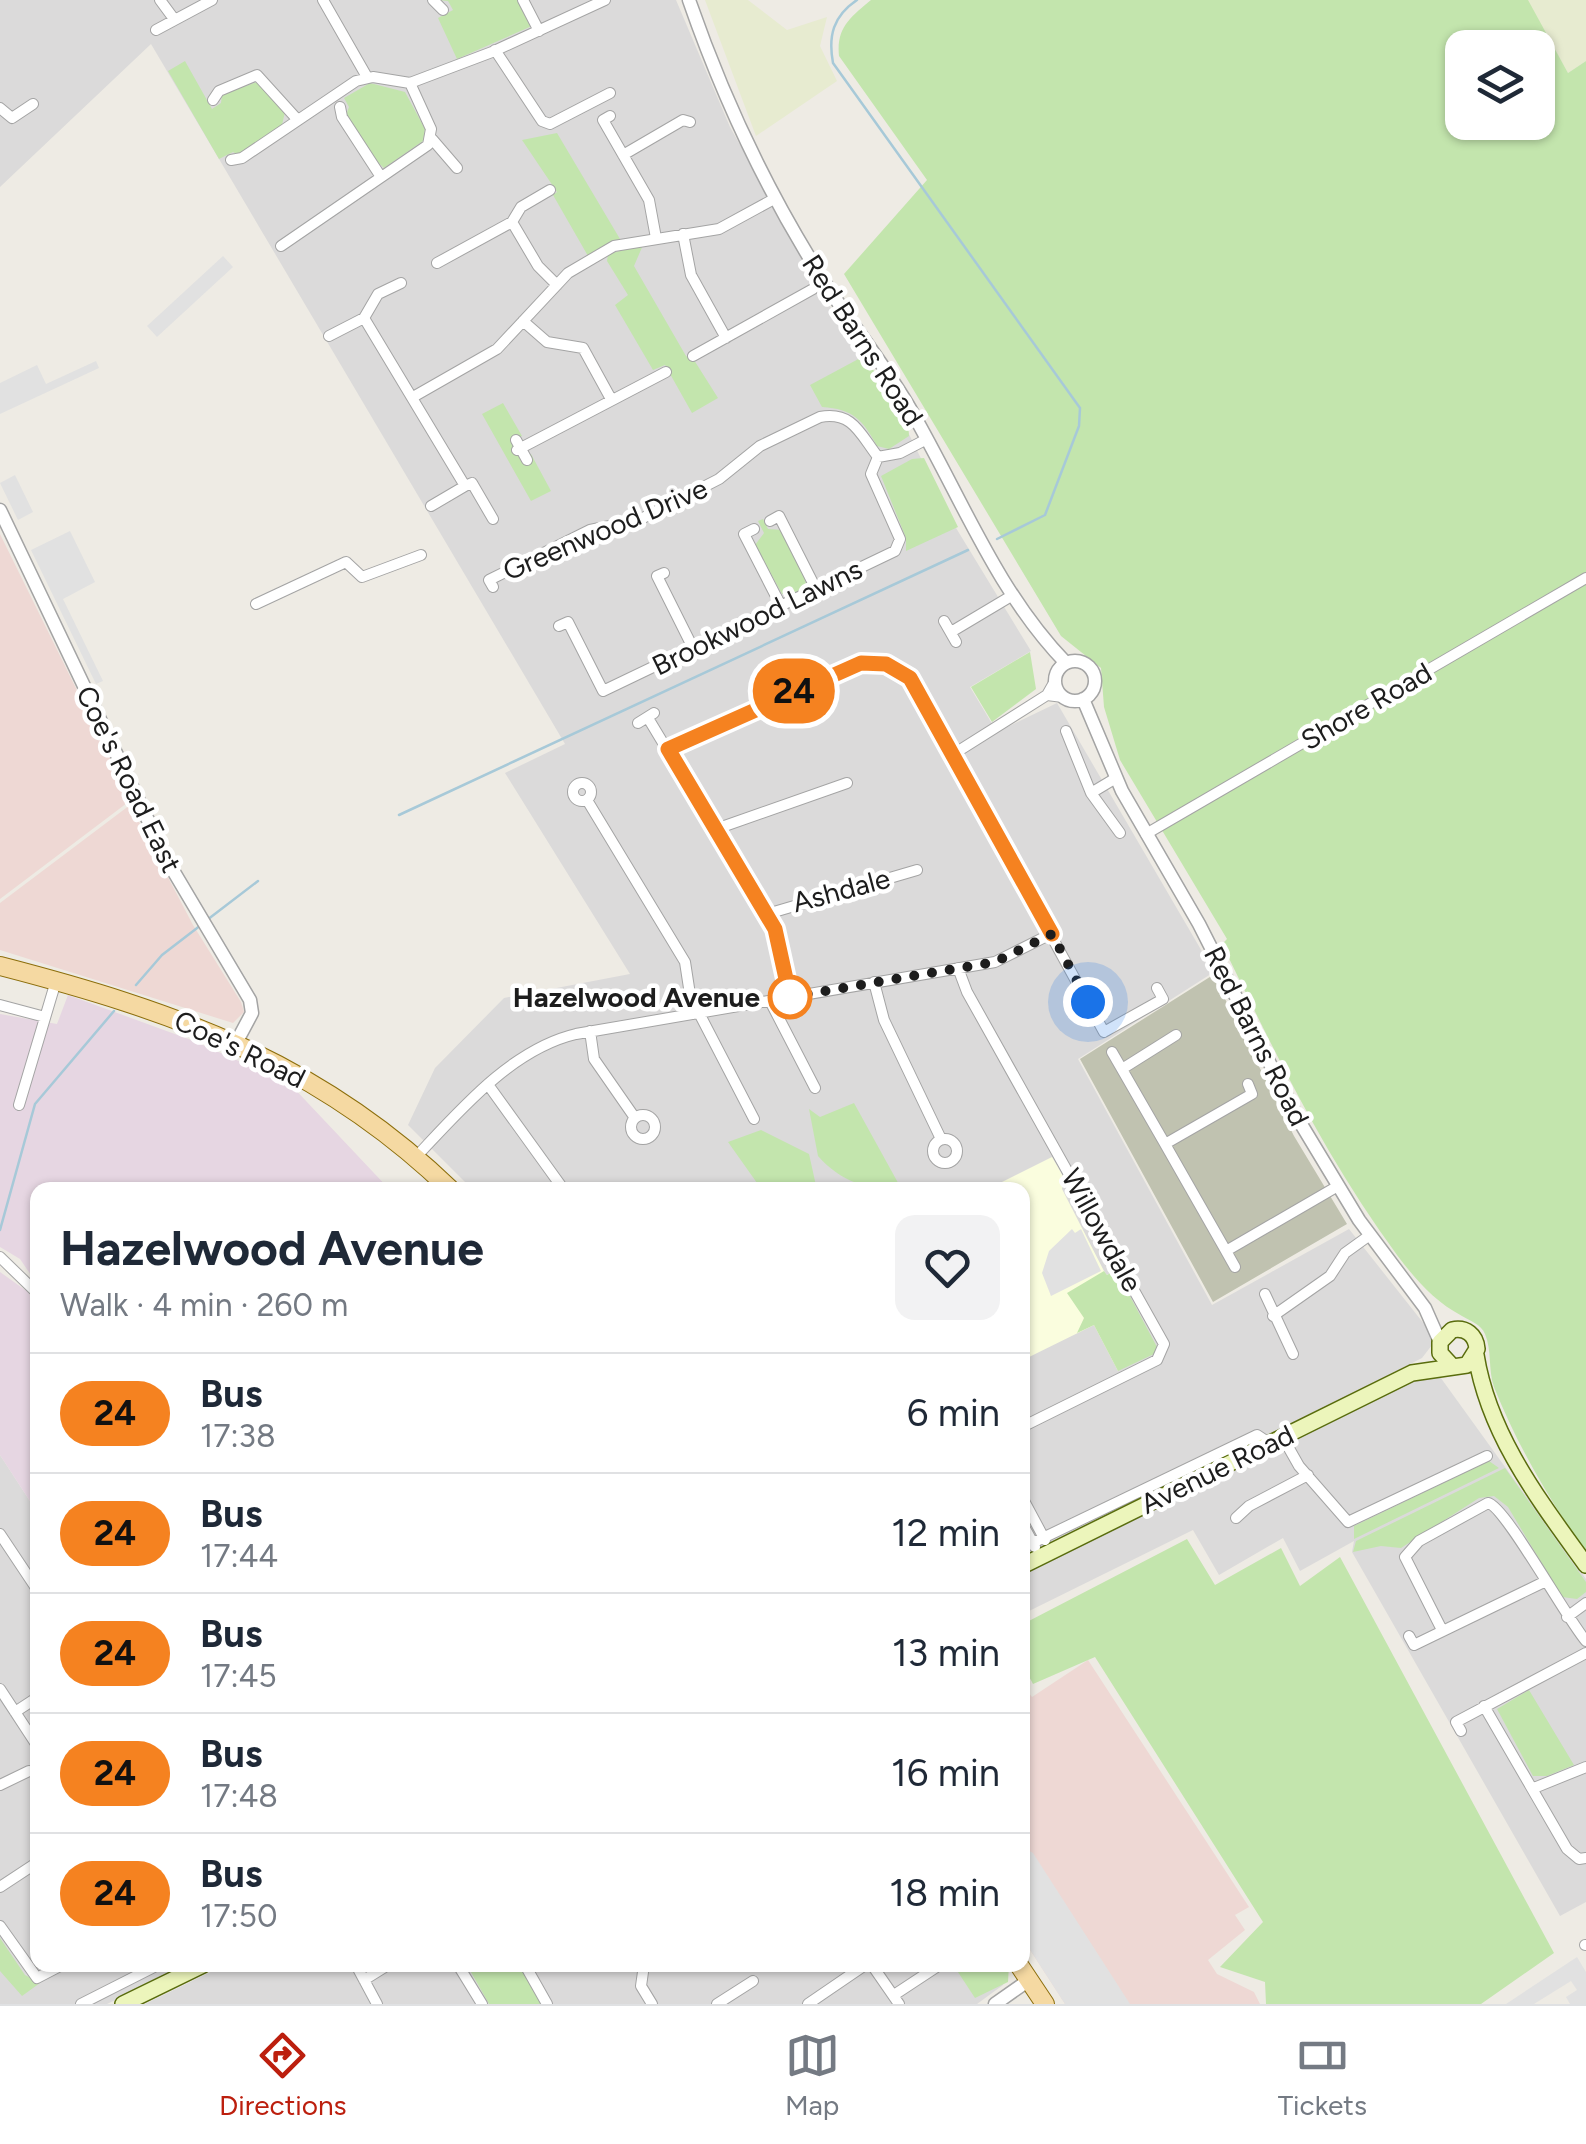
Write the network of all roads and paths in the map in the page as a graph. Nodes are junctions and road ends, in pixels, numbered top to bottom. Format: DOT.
graph roads {
  1 [pos="160,0"];
  2 [pos="212,0"];
  3 [pos="323,0"];
  4 [pos="432,0"];
  5 [pos="524,0"];
  6 [pos="605,0"];
  7 [pos="689,0"];
  8 [pos="443,10"];
  9 [pos="174,19"];
  10 [pos="156,30"];
  11 [pos="539,31"];
  12 [pos="496,50"];
  13 [pos="367,77"];
  14 [pos="410,83"];
  15 [pos="610,92"];
  16 [pos="213,100"];
  17 [pos="33,104"];
  18 [pos="340,107"];
  19 [pos="0,108"];
  20 [pos="610,116"];
  21 [pos="296,118"];
  22 [pos="690,122"];
  23 [pos="432,139"];
  24 [pos="623,155"];
  25 [pos="231,160"];
  26 [pos="457,168"];
  27 [pos="381,177"];
  28 [pos="550,190"];
  29 [pos="774,199"];
  30 [pos="512,222"];
  31 [pos="684,234"];
  32 [pos="656,238"];
  33 [pos="281,246"];
  34 [pos="437,263"];
  35 [pos="401,283"];
  36 [pos="556,285"];
  37 [pos="813,289"];
  38 [pos="364,318"];
  39 [pos="523,321"];
  40 [pos="329,336"];
  41 [pos="726,338"];
  42 [pos="693,356"];
  43 [pos="666,372"];
  44 [pos="413,396"];
  45 [pos="611,399"];
  46 [pos="927,439"];
  47 [pos="520,450"];
  48 [pos="878,457"];
  49 [pos="465,486"];
  50 [pos="432,506"];
  51 [pos="0,510"];
  52 [pos="493,519"];
  53 [pos="770,521"];
  54 [pos="754,528"];
  55 [pos="421,555"];
  56 [pos="664,573"];
  57 [pos="1586,578"];
  58 [pos="492,587"];
  59 [pos="816,589"];
  60 [pos="1013,595"];
  61 [pos="256,604"];
  62 [pos="781,606"];
  63 [pos="559,626"];
  64 [pos="950,632"];
  65 [pos="693,648"];
  66 [pos="1066,663"];
  67 [pos="1056,681"];
  68 [pos="1047,695"];
  69 [pos="1064,697"];
  70 [pos="1082,699"];
  71 [pos="647,718"];
  72 [pos="1063,733"];
  73 [pos="668,749"];
  74 [pos="952,755"];
  75 [pos="1116,778"];
  76 [pos="846,782"];
  77 [pos="1091,793"];
  78 [pos="587,800"];
  79 [pos="716,829"];
  80 [pos="1120,833"];
  81 [pos="1146,834"];
  82 [pos="916,869"];
  83 [pos="767,914"];
  84 [pos="1052,934"];
  85 [pos="0,966"];
  86 [pos="958,968"];
  87 [pos="56,981"];
  88 [pos="874,982"];
  89 [pos="1157,988"];
  90 [pos="790,997"];
  91 [pos="770,1001"];
  92 [pos="0,1005"];
  93 [pos="696,1014"];
  94 [pos="45,1017"];
  95 [pos="590,1031"];
  96 [pos="1176,1035"];
  97 [pos="236,1042"];
  98 [pos="1112,1052"];
  99 [pos="1122,1068"];
  100 [pos="490,1086"];
  101 [pos="815,1088"];
  102 [pos="1253,1094"];
  103 [pos="19,1105"];
  104 [pos="635,1118"];
  105 [pos="753,1119"];
  106 [pos="941,1139"];
  107 [pos="1165,1144"];
  108 [pos="416,1157"];
  109 [pos="443,1182"];
  110 [pos="558,1182"];
  111 [pos="1338,1186"];
  112 [pos="1370,1236"];
  113 [pos="1226,1251"];
  114 [pos="0,1258"];
  115 [pos="1235,1267"];
  116 [pos="30,1286"];
  117 [pos="1265,1294"];
  118 [pos="1425,1308"];
  119 [pos="1273,1316"];
  120 [pos="1458,1329"];
  121 [pos="1440,1346"];
  122 [pos="1293,1354"];
  123 [pos="1476,1356"];
  124 [pos="1455,1366"];
  125 [pos="1412,1373"];
  126 [pos="1483,1395"];
  127 [pos="1030,1424"];
  128 [pos="1276,1440"];
  129 [pos="1487,1456"];
  130 [pos="1308,1475"];
  131 [pos="1236,1518"];
  132 [pos="1030,1522"];
  133 [pos="0,1534"];
  134 [pos="1038,1548"];
  135 [pos="1586,1566"];
  136 [pos="30,1579"];
  137 [pos="1544,1582"];
  138 [pos="1586,1604"];
  139 [pos="1567,1617"];
  140 [pos="1442,1630"];
  141 [pos="1410,1636"];
  142 [pos="1586,1640"];
  143 [pos="1586,1652"];
  144 [pos="0,1689"];
  145 [pos="30,1702"];
  146 [pos="1484,1706"];
  147 [pos="15,1712"];
  148 [pos="1461,1730"];
  149 [pos="30,1735"];
  150 [pos="1586,1767"];
  151 [pos="29,1772"];
  152 [pos="0,1785"];
  153 [pos="1534,1788"];
  154 [pos="1586,1858"];
  155 [pos="30,1867"];
  156 [pos="0,1887"];
  157 [pos="0,1926"];
  158 [pos="30,1967"];
  159 [pos="146,1972"];
  160 [pos="176,1972"];
  161 [pos="360,1972"];
  162 [pos="377,1972"];
  163 [pos="462,1972"];
  164 [pos="529,1972"];
  165 [pos="643,1972"];
  166 [pos="858,1972"];
  167 [pos="875,1972"];
  168 [pos="930,1972"];
  169 [pos="1024,1972"];
  170 [pos="364,1980"];
  171 [pos="753,1981"];
  172 [pos="896,1999"];
  173 [pos="128,2003"];
  174 [pos="81,2004"];
  175 [pos="378,2004"];
  176 [pos="482,2004"];
  177 [pos="547,2004"];
  178 [pos="652,2004"];
  179 [pos="717,2004"];
  180 [pos="808,2004"];
  181 [pos="995,2004"];
  182 [pos="1044,2004"];
  1 -- 9 [label="street"];
  2 -- 9 [label="street"];
  3 -- 13 [label="street"];
  4 -- 8 [label="street"];
  5 -- 11 [label="street"];
  6 -- 11 [label="street"];
  7 -- 29 [label="street, Red Barns Road"];
  9 -- 10 [label="street"];
  11 -- 12 [label="street"];
  12 -- 14 [label="street"];
  12 -- 15 [label="street"];
  13 -- 14 [label="street"];
  13 -- 21 [label="street"];
  14 -- 23 [label="street"];
  16 -- 21 [label="street"];
  17 -- 19 [label="street"];
  18 -- 27 [label="street"];
  20 -- 24 [label="street"];
  21 -- 25 [label="street"];
  22 -- 24 [label="street"];
  23 -- 26 [label="street"];
  23 -- 27 [label="street"];
  24 -- 32 [label="street"];
  27 -- 33 [label="street"];
  28 -- 30 [label="street"];
  29 -- 31 [label="street"];
  29 -- 46 [label="street, Red Barns Road"];
  30 -- 34 [label="street"];
  30 -- 36 [label="street"];
  31 -- 32 [label="street"];
  31 -- 41 [label="street"];
  32 -- 36 [label="street"];
  35 -- 38 [label="street"];
  36 -- 39 [label="street"];
  37 -- 41 [label="street"];
  38 -- 40 [label="street"];
  38 -- 44 [label="street"];
  39 -- 44 [label="street"];
  39 -- 45 [label="street"];
  41 -- 42 [label="street"];
  43 -- 45 [label="street"];
  44 -- 49 [label="street"];
  45 -- 47 [label="street"];
  46 -- 48 [label="street"];
  46 -- 60 [label="street, Red Barns Road"];
  48 -- 58 [label="street, Greenwood Drive"];
  48 -- 59 [label="street, Brookwood Lawns"];
  49 -- 50 [label="street"];
  49 -- 52 [label="street"];
  51 -- 97 [label="street, Coe's Road East"];
  53 -- 59 [label="street"];
  54 -- 62 [label="street"];
  55 -- 61 [label="street"];
  56 -- 65 [label="street"];
  57 -- 81 [label="street, Shore Road"];
  59 -- 62 [label="street, Brookwood Lawns"];
  60 -- 64 [label="street"];
  60 -- 66 [label="street, Red Barns Road"];
  62 -- 65 [label="street, Brookwood Lawns"];
  63 -- 65 [label="street, Brookwood Lawns"];
  66 -- 67 [label="street"];
  66 -- 70 [label="street"];
  67 -- 68 [label="street"];
  67 -- 69 [label="street"];
  68 -- 69 [label="street"];
  68 -- 74 [label="street"];
  69 -- 70 [label="street"];
  70 -- 75 [label="street, Red Barns Road"];
  71 -- 73 [label="street"];
  72 -- 77 [label="street"];
  73 -- 74 [label="street"];
  73 -- 79 [label="street"];
  74 -- 84 [label="street"];
  75 -- 77 [label="street"];
  75 -- 81 [label="street, Red Barns Road"];
  76 -- 79 [label="street"];
  77 -- 80 [label="street"];
  78 -- 93 [label="street"];
  79 -- 83 [label="street"];
  81 -- 111 [label="street, Red Barns Road"];
  82 -- 83 [label="street, Ashdale"];
  83 -- 90 [label="street"];
  84 -- 86 [label="street"];
  84 -- 89 [label="street"];
  85 -- 87 [label="main road, Coe's Road"];
  86 -- 88 [label="street"];
  86 -- 127 [label="street, Willowdale"];
  87 -- 94 [label="street"];
  87 -- 97 [label="main road, Coe's Road"];
  88 -- 90 [label="street"];
  88 -- 106 [label="street"];
  90 -- 91 [label="street"];
  91 -- 93 [label="street"];
  91 -- 101 [label="street"];
  92 -- 94 [label="street"];
  93 -- 95 [label="street"];
  93 -- 105 [label="street"];
  94 -- 103 [label="street"];
  95 -- 100 [label="street"];
  95 -- 104 [label="street"];
  96 -- 99 [label="street"];
  97 -- 108 [label="main road, Coe's Road"];
  98 -- 99 [label="street"];
  99 -- 107 [label="street"];
  100 -- 108 [label="street"];
  100 -- 110 [label="street"];
  102 -- 107 [label="street"];
  107 -- 113 [label="street"];
  108 -- 109 [label="main road, Coe's Road"];
  111 -- 112 [label="street, Red Barns Road"];
  111 -- 113 [label="street"];
  112 -- 118 [label="street, Red Barns Road"];
  112 -- 119 [label="street"];
  113 -- 115 [label="street"];
  114 -- 116 [label="street"];
  117 -- 119 [label="street"];
  118 -- 120 [label="street, Red Barns Road"];
  118 -- 121 [label="street, Red Barns Road"];
  119 -- 122 [label="street"];
  120 -- 121 [label="main road"];
  120 -- 123 [label="main road"];
  121 -- 124 [label="main road"];
  121 -- 125 [label="main road, Avenue Road"];
  123 -- 124 [label="main road"];
  123 -- 126 [label="main road"];
  124 -- 125 [label="main road, Avenue Road"];
  124 -- 126 [label="main road"];
  125 -- 128 [label="main road, Avenue Road"];
  126 -- 135 [label="main road"];
  128 -- 130 [label="street"];
  128 -- 134 [label="main road, Avenue Road"];
  129 -- 130 [label="street"];
  130 -- 131 [label="street"];
  132 -- 134 [label="street"];
  133 -- 136 [label="street"];
  137 -- 139 [label="street"];
  137 -- 140 [label="street"];
  137 -- 140 [label="street"];
  138 -- 139 [label="street"];
  139 -- 142 [label="street"];
  140 -- 141 [label="street"];
  143 -- 146 [label="street"];
  144 -- 147 [label="street"];
  145 -- 147 [label="street"];
  146 -- 148 [label="street"];
  146 -- 153 [label="street"];
  147 -- 149 [label="street"];
  150 -- 153 [label="street"];
  151 -- 152 [label="street"];
  153 -- 154 [label="street"];
  155 -- 156 [label="street"];
  157 -- 158 [label="street"];
  159 -- 174 [label="street"];
  160 -- 173 [label="main road"];
  161 -- 170 [label="street"];
  162 -- 170 [label="street"];
  163 -- 176 [label="street"];
  164 -- 177 [label="street"];
  165 -- 178 [label="street"];
  166 -- 180 [label="street"];
  167 -- 172 [label="street"];
  168 -- 172 [label="street"];
  169 -- 181 [label="street"];
  169 -- 182 [label="main road"];
  170 -- 175 [label="street"];
  171 -- 179 [label="street"];
}
